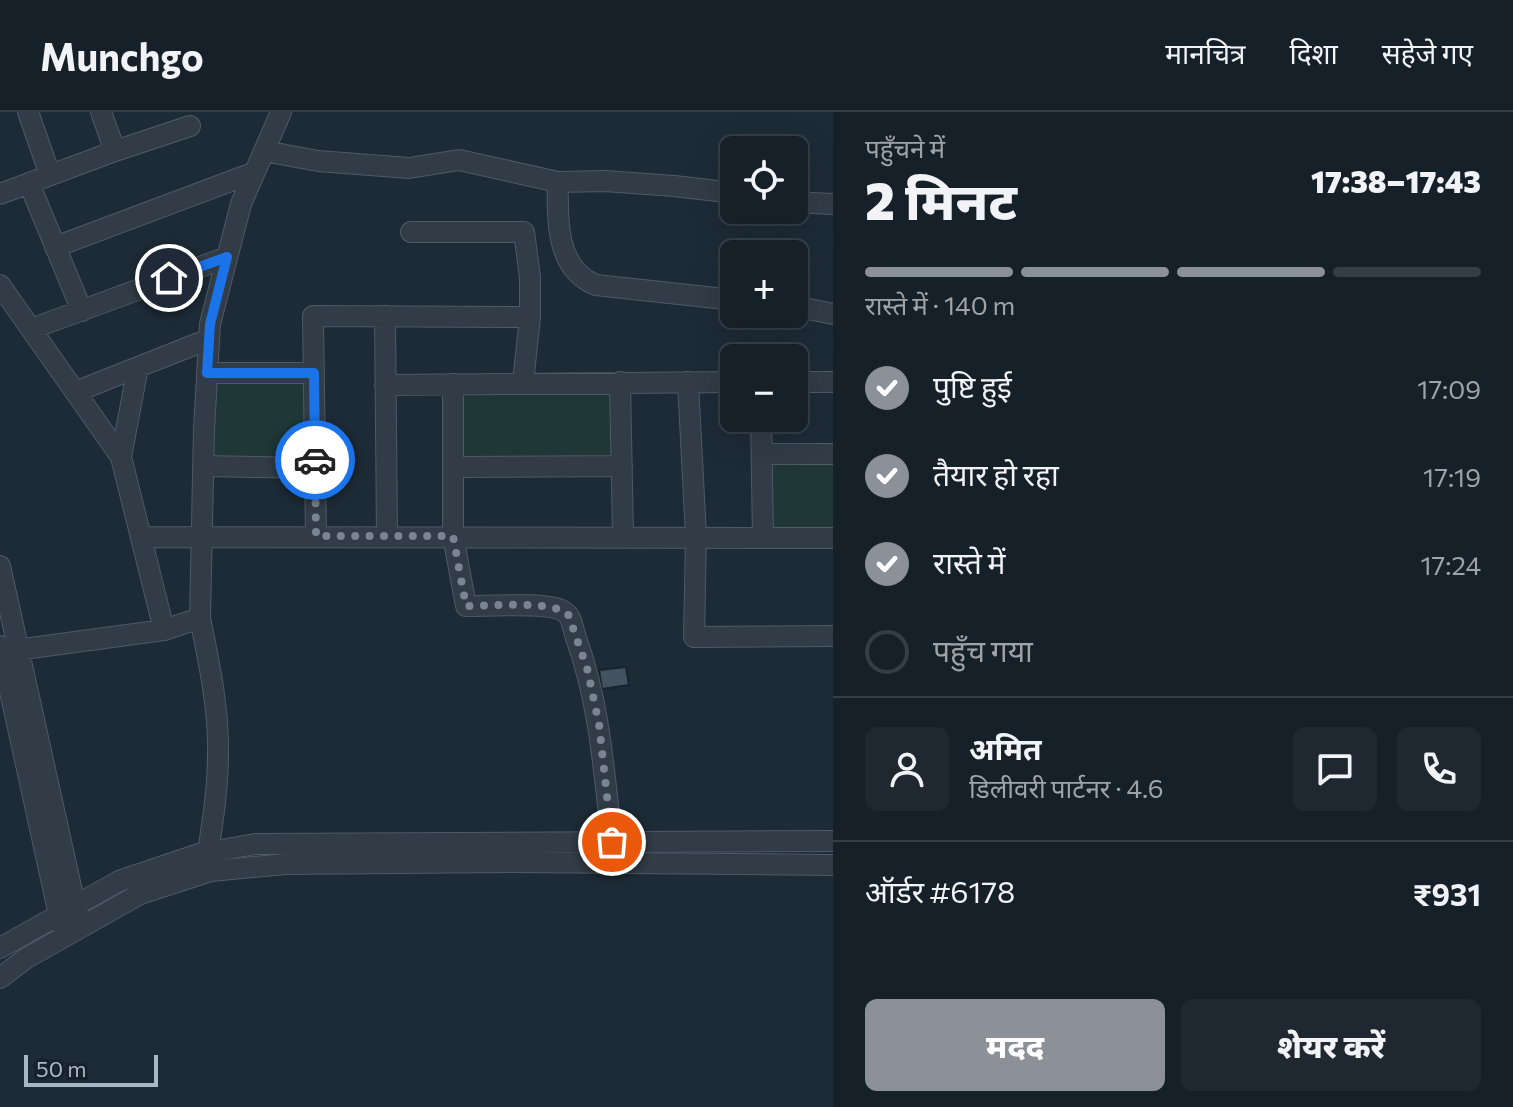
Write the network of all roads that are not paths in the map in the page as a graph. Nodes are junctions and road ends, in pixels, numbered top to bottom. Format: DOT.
graph roads {
  1 [pos="28,112"];
  2 [pos="101,112"];
  3 [pos="281,112"];
  4 [pos="190,126"];
  5 [pos="115,151"];
  6 [pos="264,151"];
  7 [pos="255,172"];
  8 [pos="50,175"];
  9 [pos="558,182"];
  10 [pos="29,183"];
  11 [pos="720,191"];
  12 [pos="0,194"];
  13 [pos="808,203"];
  14 [pos="833,204"];
  15 [pos="411,232"];
  16 [pos="55,247"];
  17 [pos="227,257"];
  18 [pos="0,285"];
  19 [pos="720,298"];
  20 [pos="808,309"];
  21 [pos="82,311"];
  22 [pos="833,314"];
  23 [pos="385,316"];
  24 [pos="530,317"];
  25 [pos="31,329"];
  26 [pos="209,339"];
  27 [pos="138,367"];
  28 [pos="207,373"];
  29 [pos="314,373"];
  30 [pos="620,382"];
  31 [pos="688,382"];
  32 [pos="720,382"];
  33 [pos="808,382"];
  34 [pos="833,382"];
  35 [pos="523,383"];
  36 [pos="453,384"];
  37 [pos="385,385"];
  38 [pos="75,392"];
  39 [pos="761,432"];
  40 [pos="762,454"];
  41 [pos="833,454"];
  42 [pos="121,457"];
  43 [pos="203,466"];
  44 [pos="622,466"];
  45 [pos="453,467"];
  46 [pos="315,468"];
  47 [pos="202,536"];
  48 [pos="316,536"];
  49 [pos="387,536"];
  50 [pos="453,536"];
  51 [pos="623,536"];
  52 [pos="696,536"];
  53 [pos="141,537"];
  54 [pos="763,537"];
  55 [pos="833,538"];
  56 [pos="0,566"];
  57 [pos="200,618"];
  58 [pos="164,630"];
  59 [pos="833,636"];
  60 [pos="7,649"];
  61 [pos="833,841"];
  62 [pos="612,842"];
  63 [pos="208,852"];
  64 [pos="577,853"];
  65 [pos="833,865"];
  66 [pos="66,911"];
  67 [pos="75,930"];
  68 [pos="0,948"];
  69 [pos="0,978"];
  1 -- 8 [label="street"];
  2 -- 5 [label="street"];
  3 -- 6 [label="street"];
  4 -- 5 [label="street"];
  5 -- 8 [label="street"];
  6 -- 7 [label="street"];
  6 -- 9 [label="street"];
  7 -- 16 [label="street"];
  7 -- 17 [label="street"];
  8 -- 10 [label="street"];
  9 -- 11 [label="street"];
  9 -- 19 [label="street"];
  10 -- 12 [label="street"];
  10 -- 16 [label="street"];
  13 -- 14 [label="street"];
  15 -- 24 [label="street"];
  16 -- 21 [label="street"];
  17 -- 21 [label="street"];
  17 -- 26 [label="street"];
  18 -- 25 [label="street"];
  20 -- 22 [label="street"];
  21 -- 25 [label="street"];
  23 -- 24 [label="street"];
  23 -- 29 [label="street"];
  23 -- 37 [label="street"];
  24 -- 35 [label="street"];
  25 -- 38 [label="street"];
  26 -- 27 [label="street"];
  26 -- 28 [label="street"];
  27 -- 38 [label="street"];
  27 -- 42 [label="street"];
  28 -- 29 [label="street"];
  28 -- 43 [label="street"];
  29 -- 46 [label="street"];
  30 -- 31 [label="street"];
  30 -- 35 [label="street"];
  30 -- 44 [label="street"];
  31 -- 32 [label="street"];
  31 -- 52 [label="street"];
  33 -- 34 [label="street"];
  35 -- 36 [label="street"];
  36 -- 37 [label="street"];
  36 -- 45 [label="street"];
  37 -- 49 [label="street"];
  38 -- 42 [label="street"];
  39 -- 40 [label="street"];
  40 -- 41 [label="street"];
  40 -- 54 [label="street"];
  42 -- 53 [label="street"];
  43 -- 46 [label="street"];
  43 -- 47 [label="street"];
  44 -- 45 [label="street"];
  44 -- 51 [label="street"];
  45 -- 50 [label="street"];
  46 -- 48 [label="street"];
  47 -- 48 [label="street"];
  47 -- 53 [label="street"];
  47 -- 57 [label="street"];
  48 -- 49 [label="street"];
  49 -- 50 [label="street"];
  50 -- 51 [label="street"];
  50 -- 62 [label="street"];
  51 -- 52 [label="street"];
  52 -- 54 [label="street"];
  52 -- 59 [label="street"];
  53 -- 58 [label="street"];
  54 -- 55 [label="street"];
  56 -- 60 [label="street"];
  57 -- 58 [label="street"];
  57 -- 63 [label="street"];
  58 -- 60 [label="street"];
  60 -- 66 [label="street"];
  61 -- 62 [label="street"];
  62 -- 64 [label="street"];
  63 -- 64 [label="street"];
  63 -- 66 [label="street"];
  64 -- 65 [label="street"];
  64 -- 67 [label="street"];
  66 -- 67 [label="street"];
  66 -- 68 [label="street"];
  67 -- 69 [label="street"];
}
